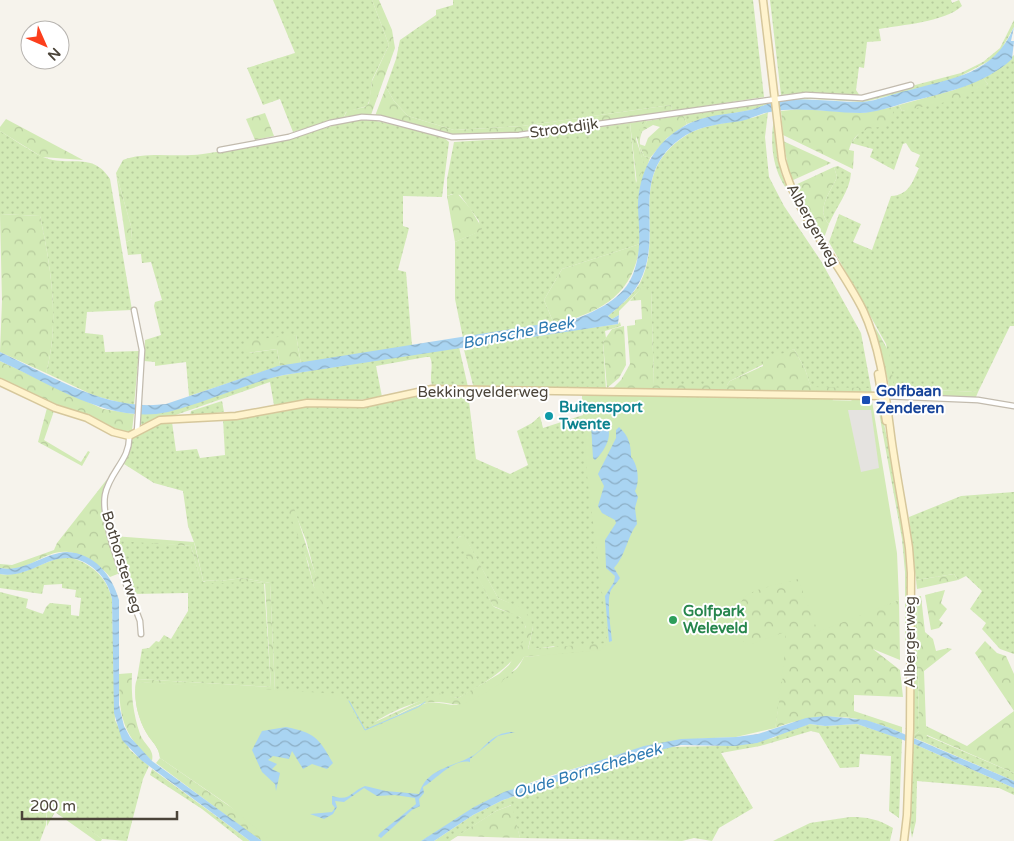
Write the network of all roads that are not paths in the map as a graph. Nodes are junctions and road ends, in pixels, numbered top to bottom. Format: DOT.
graph roads {
  1 [pos="763,0"];
  2 [pos="911,85"];
  3 [pos="775,100"];
  4 [pos="220,150"];
  5 [pos="134,310"];
  6 [pos="0,382"];
  7 [pos="884,396"];
  8 [pos="1014,406"];
  9 [pos="137,433"];
  10 [pos="129,436"];
  11 [pos="142,634"];
  12 [pos="904,841"];
  1 -- 3 [label="street, Albergerweg"];
  2 -- 3 [label="street, Strootdijk"];
  3 -- 4 [label="street, Strootdijk"];
  3 -- 7 [label="street, Albergerweg"];
  5 -- 9 [label="street"];
  6 -- 10 [label="street"];
  7 -- 8 [label="street, Bekkingvelderweg"];
  7 -- 9 [label="street, Bekkingvelderweg"];
  7 -- 12 [label="street, Albergerweg"];
  9 -- 10 [label="street, Bekkingvelderweg"];
  10 -- 11 [label="street, Bothorsterweg"];
}
